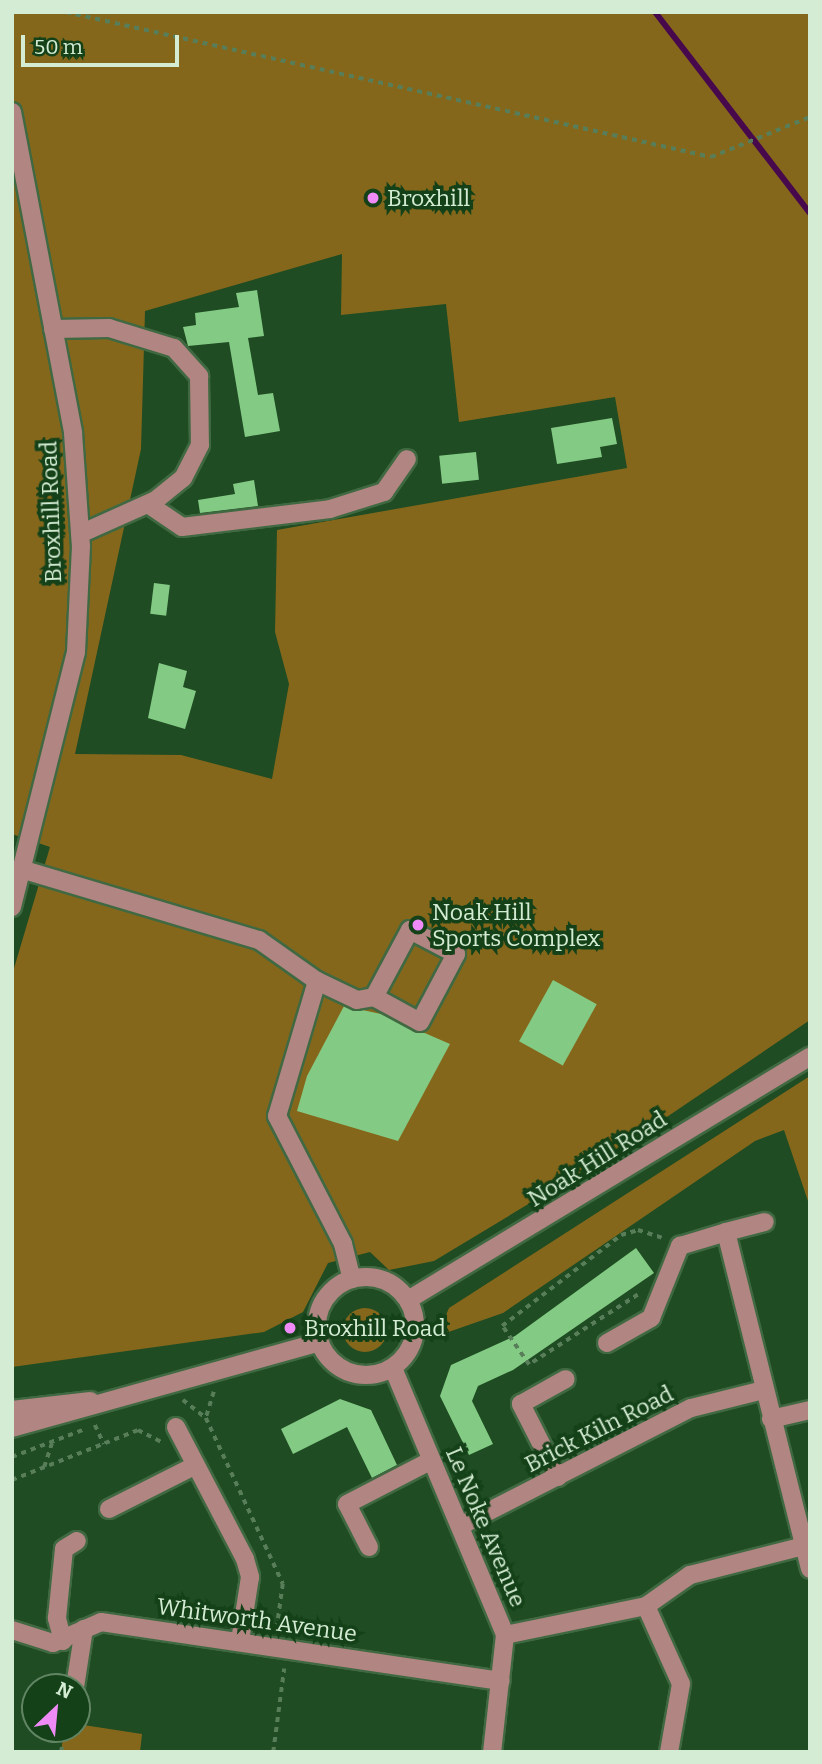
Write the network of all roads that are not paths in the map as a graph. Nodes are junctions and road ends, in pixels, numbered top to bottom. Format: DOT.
graph roads {
  1 [pos="12,112"];
  2 [pos="53,329"];
  3 [pos="407,459"];
  4 [pos="148,504"];
  5 [pos="80,534"];
  6 [pos="24,870"];
  7 [pos="12,907"];
  8 [pos="317,981"];
  9 [pos="374,997"];
  10 [pos="810,1057"];
  11 [pos="765,1222"];
  12 [pos="726,1232"];
  13 [pos="352,1279"];
  14 [pos="408,1300"];
  15 [pos="320,1342"];
  16 [pos="607,1343"];
  17 [pos="393,1368"];
  18 [pos="566,1379"];
  19 [pos="763,1390"];
  20 [pos="108,1401"];
  21 [pos="12,1410"];
  22 [pos="810,1410"];
  23 [pos="771,1419"];
  24 [pos="12,1427"];
  25 [pos="178,1431"];
  26 [pos="430,1461"];
  27 [pos="195,1465"];
  28 [pos="558,1477"];
  29 [pos="109,1509"];
  30 [pos="462,1525"];
  31 [pos="77,1541"];
  32 [pos="804,1546"];
  33 [pos="369,1547"];
  34 [pos="810,1569"];
  35 [pos="646,1606"];
  36 [pos="84,1629"];
  37 [pos="12,1630"];
  38 [pos="505,1635"];
  39 [pos="63,1641"];
  40 [pos="240,1641"];
  41 [pos="77,1673"];
  42 [pos="501,1681"];
  43 [pos="492,1752"];
  44 [pos="669,1752"];
  1 -- 2 [label="street, Broxhill Road"];
  2 -- 4 [label="street"];
  2 -- 5 [label="street, Broxhill Road"];
  3 -- 4 [label="street"];
  4 -- 5 [label="street"];
  5 -- 6 [label="street, Broxhill Road"];
  6 -- 7 [label="street, Broxhill Road"];
  6 -- 8 [label="street"];
  8 -- 9 [label="street"];
  8 -- 13 [label="street"];
  9 -- 9 [label="street"];
  10 -- 14 [label="street, Noak Hill Road"];
  11 -- 12 [label="street"];
  12 -- 16 [label="street"];
  12 -- 19 [label="street"];
  13 -- 14 [label="street"];
  13 -- 15 [label="street"];
  14 -- 17 [label="street"];
  15 -- 17 [label="street"];
  15 -- 20 [label="street"];
  17 -- 26 [label="street, Le Noke Avenue"];
  18 -- 28 [label="street"];
  19 -- 23 [label="street"];
  19 -- 28 [label="street, Brick Kiln Road"];
  20 -- 21 [label="street"];
  20 -- 24 [label="street"];
  22 -- 23 [label="street"];
  23 -- 32 [label="street"];
  25 -- 27 [label="street"];
  26 -- 30 [label="street, Le Noke Avenue"];
  26 -- 33 [label="street"];
  27 -- 29 [label="street"];
  27 -- 40 [label="street"];
  28 -- 30 [label="street, Brick Kiln Road"];
  30 -- 38 [label="street, Le Noke Avenue"];
  31 -- 39 [label="street"];
  32 -- 34 [label="street"];
  32 -- 35 [label="street"];
  35 -- 38 [label="street"];
  35 -- 44 [label="street"];
  36 -- 39 [label="street, Whitworth Avenue"];
  36 -- 40 [label="street, Whitworth Avenue"];
  36 -- 41 [label="street"];
  37 -- 39 [label="street"];
  38 -- 42 [label="street, Le Noke Avenue"];
  40 -- 42 [label="street, Whitworth Avenue"];
  42 -- 43 [label="street, Le Noke Avenue"];
}
